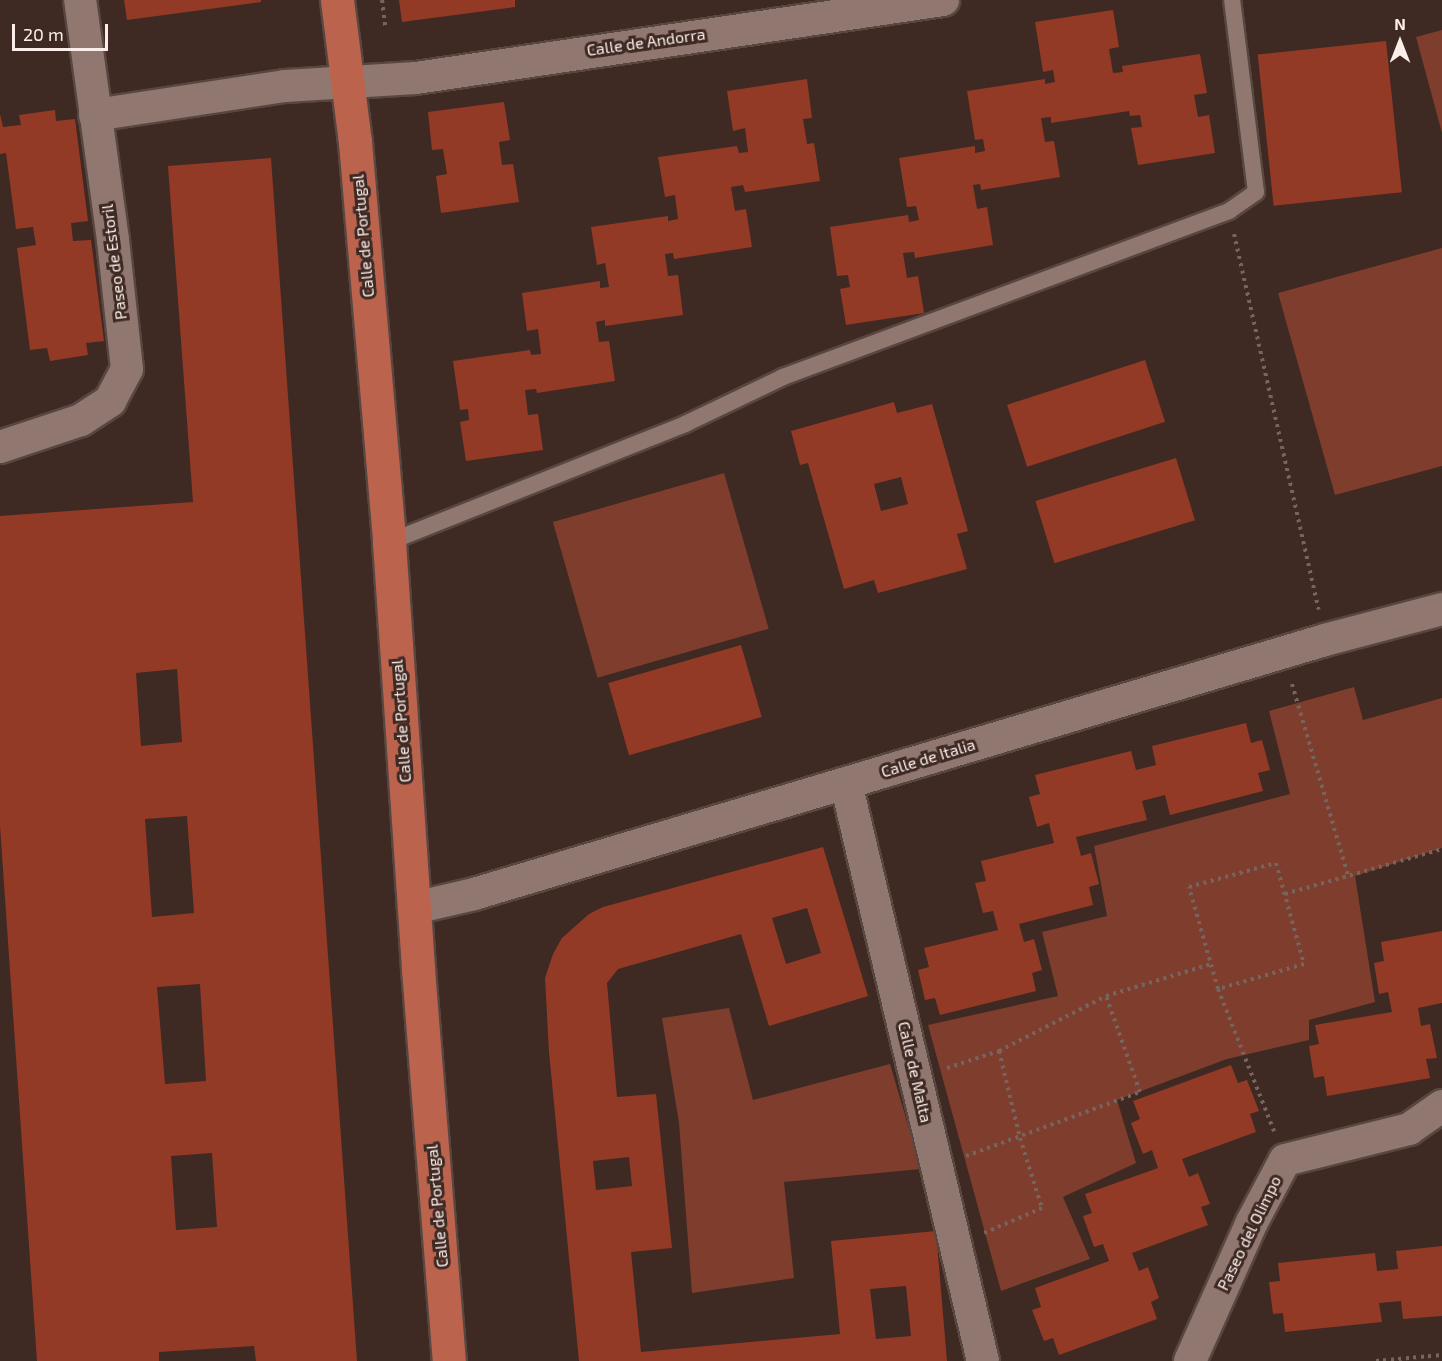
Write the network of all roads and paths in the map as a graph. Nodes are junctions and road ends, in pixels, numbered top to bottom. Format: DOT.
graph roads {
  1 [pos="80,0"];
  2 [pos="337,0"];
  3 [pos="382,0"];
  4 [pos="943,0"];
  5 [pos="1232,0"];
  6 [pos="385,26"];
  7 [pos="348,81"];
  8 [pos="95,115"];
  9 [pos="1229,211"];
  10 [pos="0,447"];
  11 [pos="389,542"];
  12 [pos="1442,609"];
  13 [pos="1325,640"];
  14 [pos="1282,653"];
  15 [pos="846,783"];
  16 [pos="1442,849"];
  17 [pos="1348,876"];
  18 [pos="1285,894"];
  19 [pos="414,908"];
  20 [pos="1211,964"];
  21 [pos="1218,988"];
  22 [pos="1106,996"];
  23 [pos="999,1051"];
  24 [pos="916,1077"];
  25 [pos="1442,1106"];
  26 [pos="1020,1138"];
  27 [pos="1285,1160"];
  28 [pos="937,1166"];
  29 [pos="956,1245"];
  30 [pos="1442,1355"];
  31 [pos="449,1361"];
  32 [pos="983,1361"];
  33 [pos="1190,1361"];
  34 [pos="1376,1361"];
  1 -- 8 [label="street, Paseo de Estoril"];
  2 -- 7 [label="main road, Calle de Portugal"];
  3 -- 6 [label="path"];
  4 -- 7 [label="street, Calle de Andorra"];
  5 -- 9 [label="lane"];
  7 -- 8 [label="street"];
  7 -- 11 [label="main road, Calle de Portugal"];
  8 -- 10 [label="street, Paseo de Estoril"];
  9 -- 11 [label="lane"];
  9 -- 13 [label="path"];
  11 -- 19 [label="main road, Calle de Portugal"];
  12 -- 13 [label="street, Calle de Italia"];
  13 -- 14 [label="street, Calle de Italia"];
  14 -- 15 [label="street, Calle de Italia"];
  14 -- 17 [label="path"];
  15 -- 19 [label="street, Calle de Italia"];
  15 -- 24 [label="street, Calle de Malta"];
  16 -- 17 [label="path"];
  17 -- 18 [label="path"];
  18 -- 20 [label="path"];
  18 -- 21 [label="path"];
  19 -- 31 [label="main road, Calle de Portugal"];
  20 -- 21 [label="path"];
  20 -- 22 [label="path"];
  21 -- 27 [label="path"];
  22 -- 23 [label="path"];
  22 -- 26 [label="path"];
  23 -- 24 [label="path"];
  23 -- 26 [label="path"];
  24 -- 28 [label="street, Calle de Malta"];
  25 -- 27 [label="street, Paseo del Olimpo"];
  26 -- 28 [label="path"];
  26 -- 29 [label="path"];
  27 -- 33 [label="street, Paseo del Olimpo"];
  28 -- 29 [label="street, Calle de Malta"];
  29 -- 32 [label="street, Calle de Malta"];
  30 -- 34 [label="path"];
}
